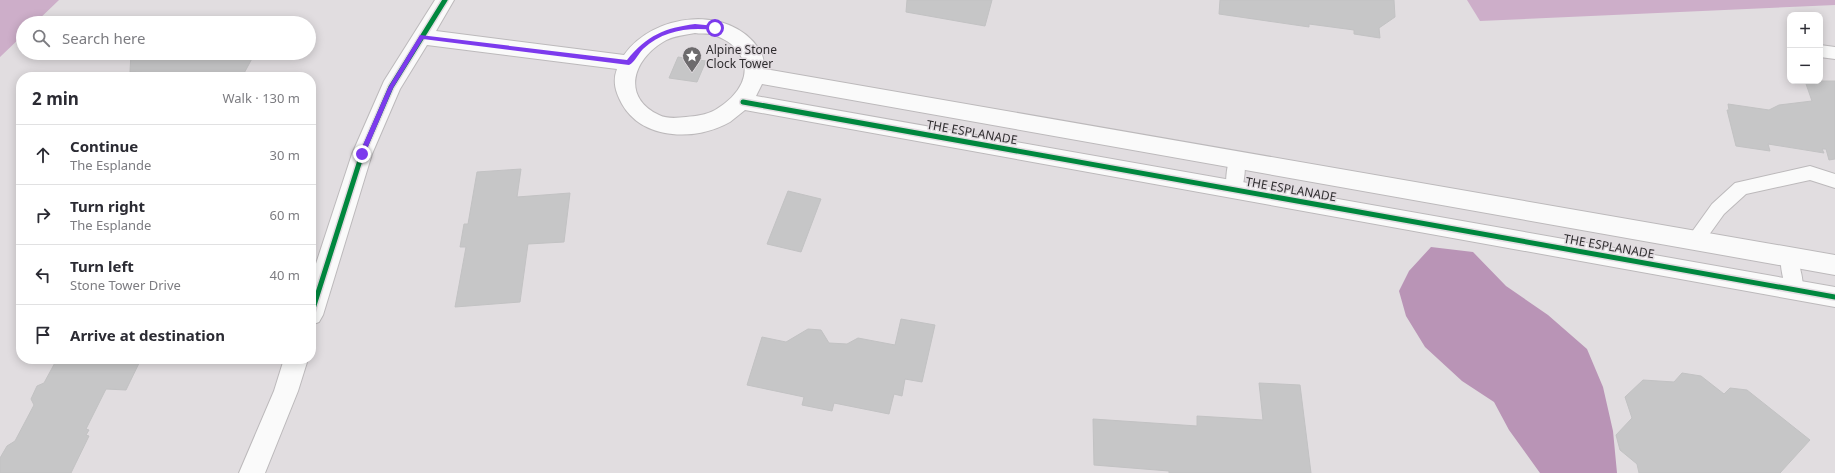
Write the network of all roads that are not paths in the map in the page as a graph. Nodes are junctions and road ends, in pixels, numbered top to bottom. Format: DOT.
graph roads {
  1 [pos="444,0"];
  2 [pos="422,37"];
  3 [pos="1823,51"];
  4 [pos="1835,53"];
  5 [pos="629,63"];
  6 [pos="756,75"];
  7 [pos="742,102"];
  8 [pos="1237,159"];
  9 [pos="1835,181"];
  10 [pos="1234,189"];
  11 [pos="1695,241"];
  12 [pos="1788,257"];
  13 [pos="1835,266"];
  14 [pos="1795,290"];
  15 [pos="1835,297"];
  16 [pos="316,299"];
  17 [pos="294,364"];
  18 [pos="252,473"];
  1 -- 2 [label="street"];
  2 -- 5 [label="street"];
  2 -- 16 [label="street"];
  3 -- 4 [label="lane"];
  5 -- 6 [label="street"];
  5 -- 7 [label="street"];
  6 -- 7 [label="street"];
  6 -- 8 [label="street, THE ESPLANADE"];
  7 -- 10 [label="street, THE ESPLANADE"];
  8 -- 10 [label="lane"];
  8 -- 11 [label="street, THE ESPLANADE"];
  9 -- 11 [label="lane"];
  10 -- 14 [label="street, THE ESPLANADE"];
  11 -- 12 [label="street, THE ESPLANADE"];
  12 -- 13 [label="street, THE ESPLANADE"];
  12 -- 14 [label="lane"];
  14 -- 15 [label="street, THE ESPLANADE"];
  17 -- 18 [label="street"];
}
